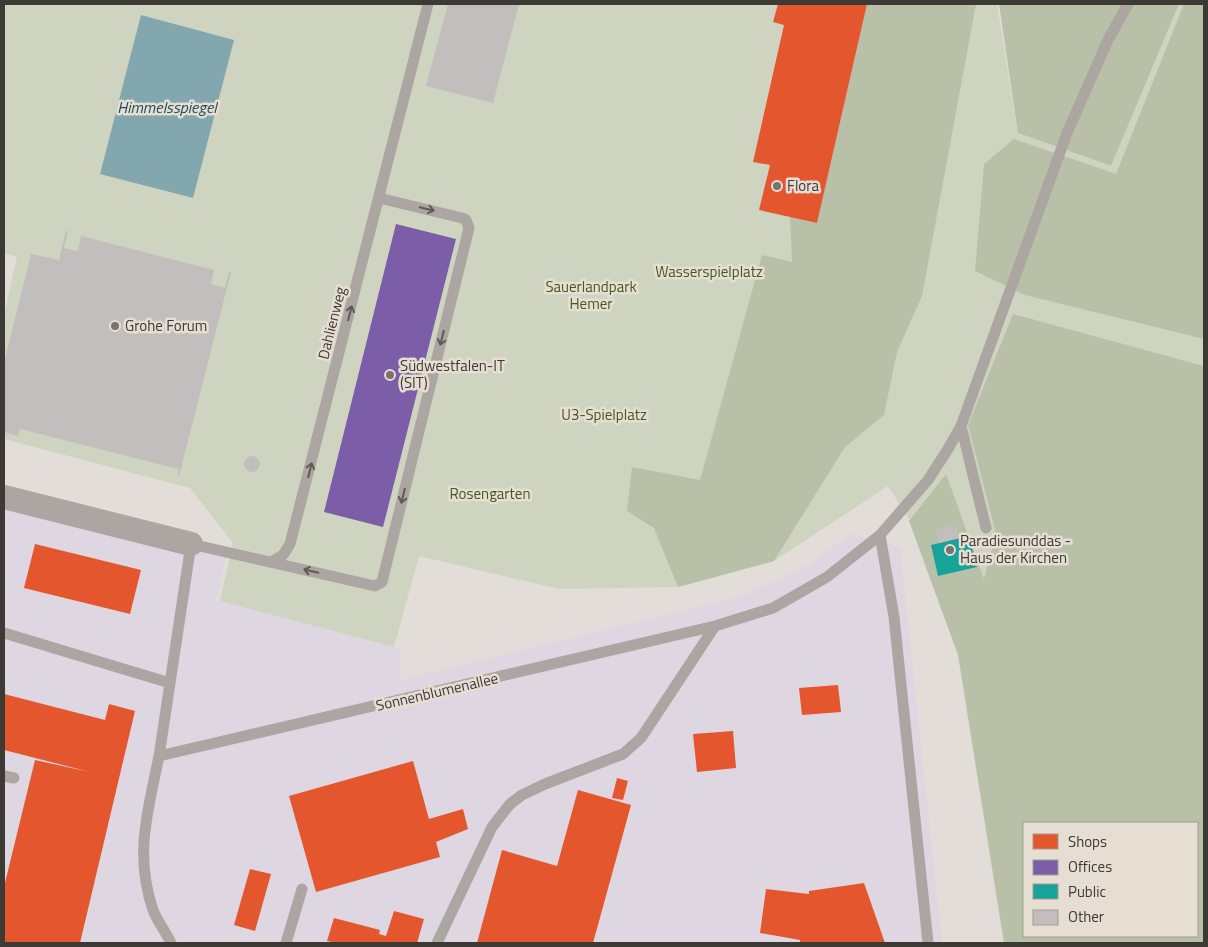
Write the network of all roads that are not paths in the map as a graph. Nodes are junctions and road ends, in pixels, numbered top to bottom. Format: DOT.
graph roads {
  1 [pos="428,4"];
  2 [pos="1128,4"];
  3 [pos="379,198"];
  4 [pos="960,426"];
  5 [pos="4,497"];
  6 [pos="986,528"];
  7 [pos="880,535"];
  8 [pos="191,544"];
  9 [pos="271,562"];
  10 [pos="716,626"];
  11 [pos="4,632"];
  12 [pos="170,684"];
  13 [pos="158,756"];
  14 [pos="302,889"];
  15 [pos="171,943"];
  16 [pos="286,943"];
  17 [pos="437,943"];
  18 [pos="928,943"];
  1 -- 3 [label="lane, Dahlienweg"];
  2 -- 4 [label="lane, Sonnenblumenallee"];
  9 -- 3 [label="lane, Dahlienweg, one-way"];
  3 -- 9 [label="lane, one-way"];
  4 -- 6 [label="lane"];
  4 -- 7 [label="lane, Sonnenblumenallee"];
  5 -- 8 [label="street"];
  7 -- 10 [label="lane, Sonnenblumenallee"];
  7 -- 18 [label="lane"];
  8 -- 9 [label="lane"];
  8 -- 12 [label="lane"];
  10 -- 13 [label="lane, Sonnenblumenallee"];
  10 -- 17 [label="lane"];
  11 -- 12 [label="lane"];
  12 -- 13 [label="lane"];
  13 -- 15 [label="lane"];
  14 -- 16 [label="lane"];
}
